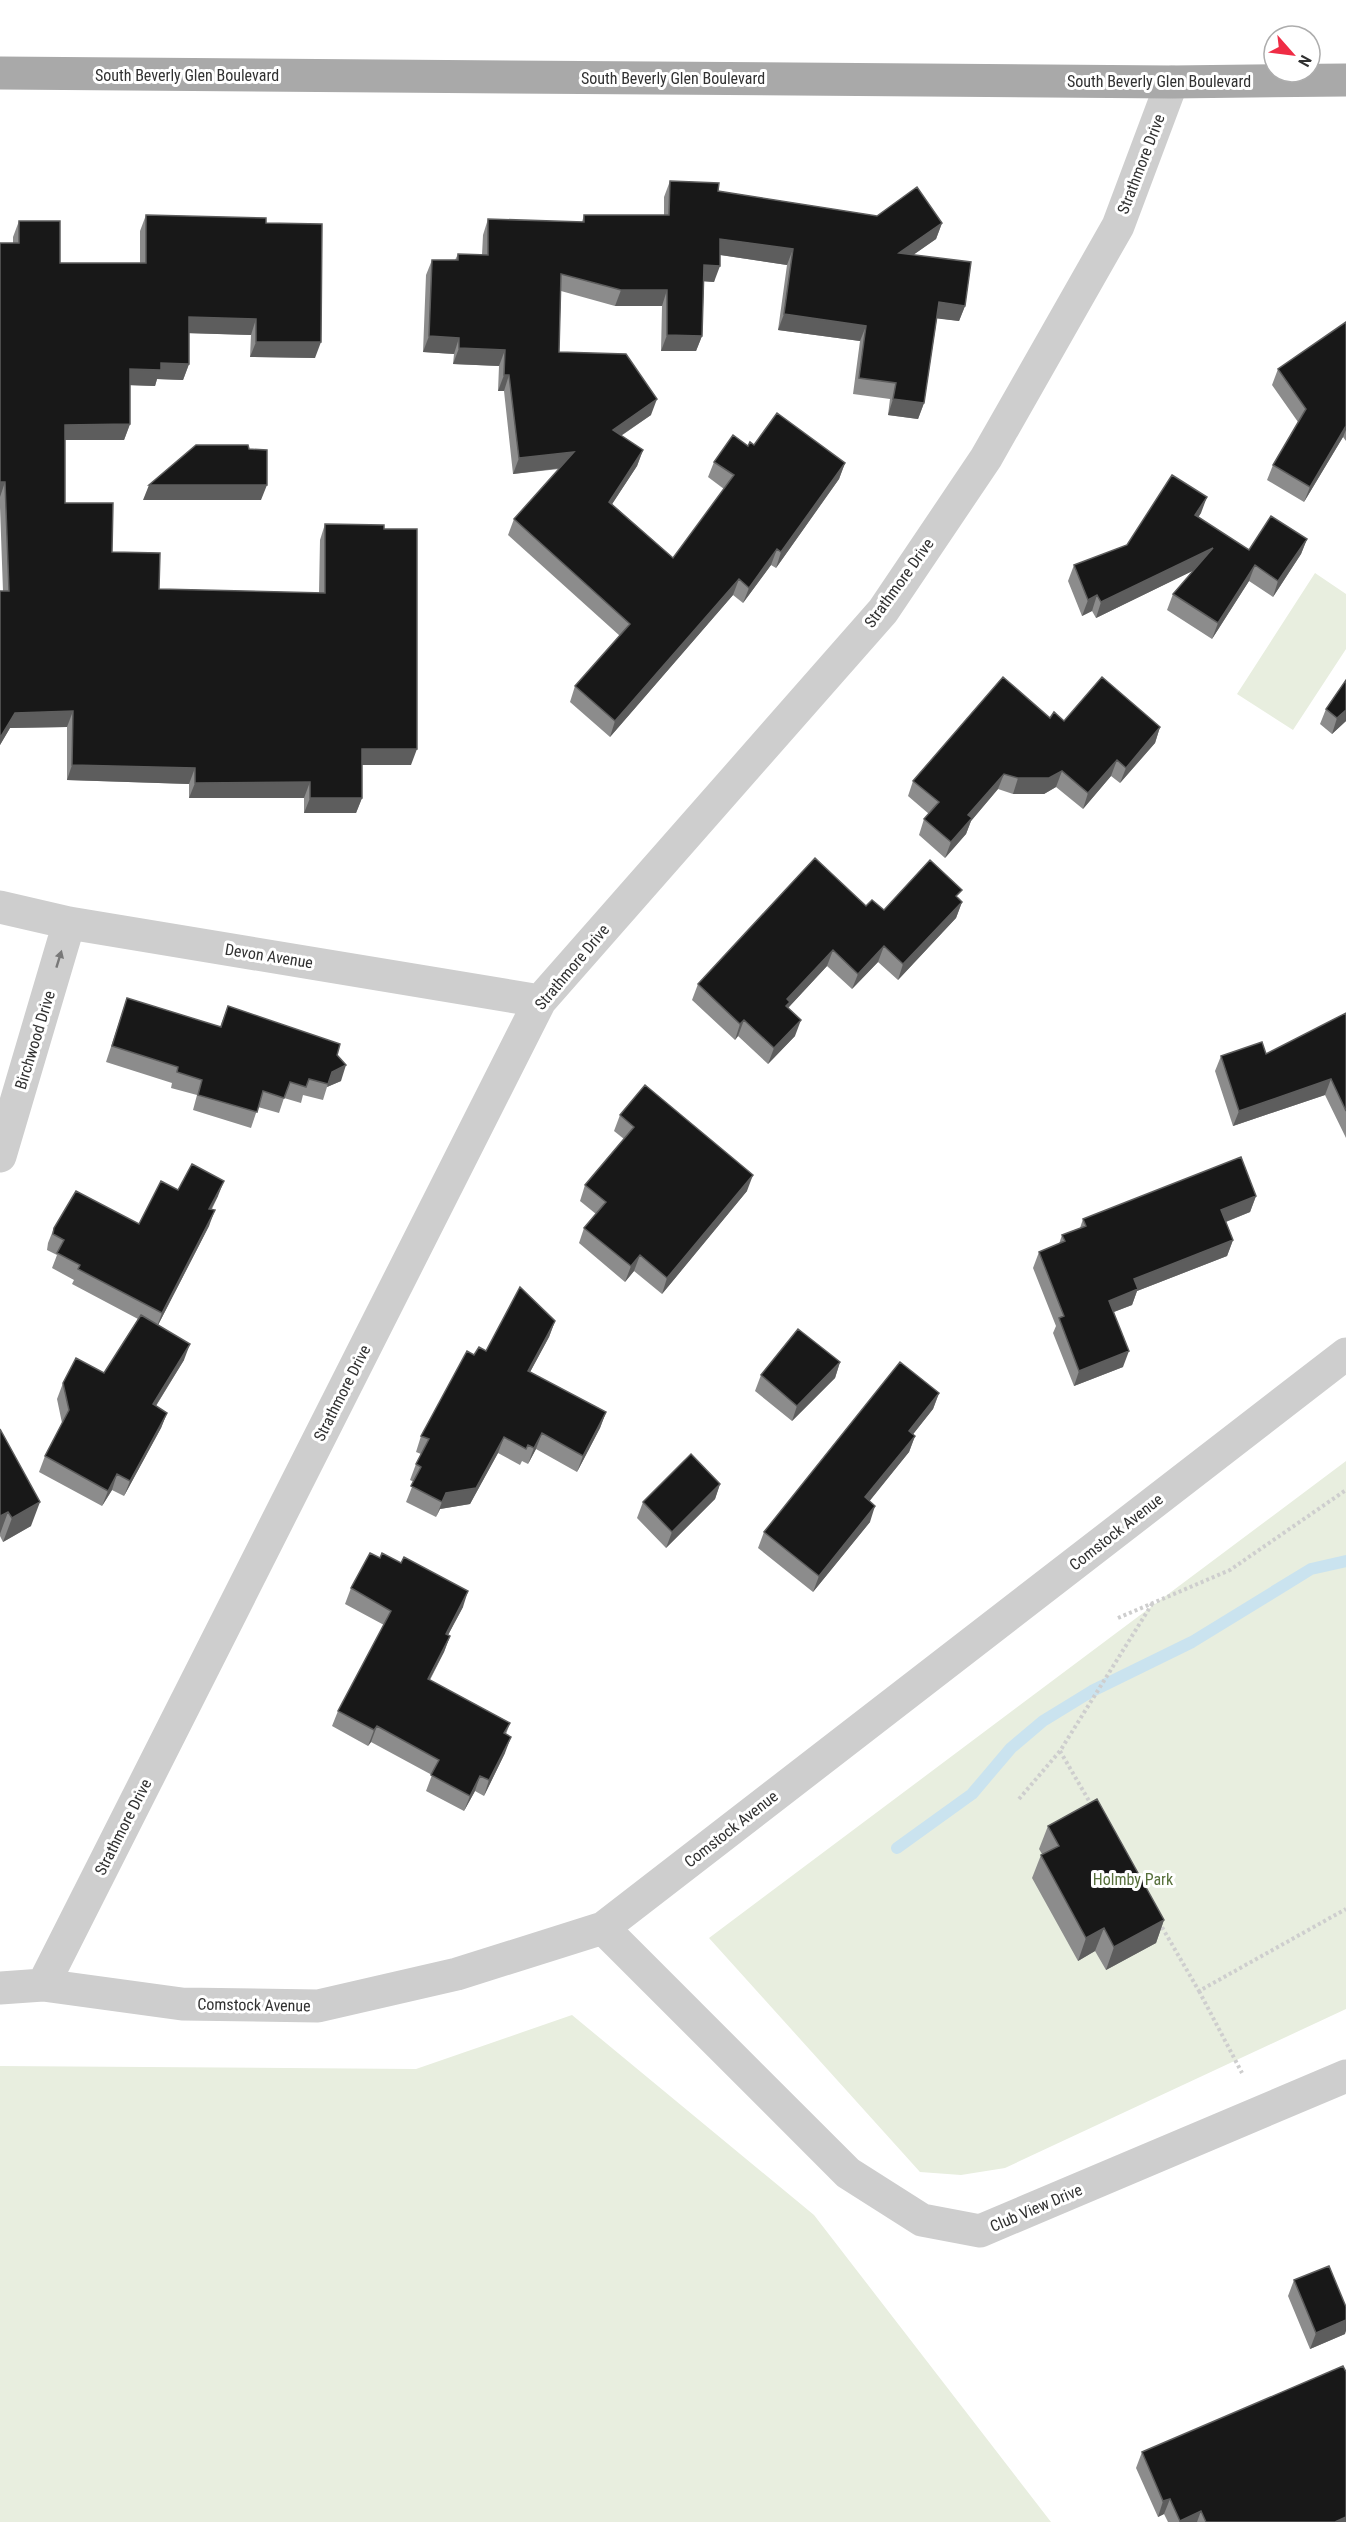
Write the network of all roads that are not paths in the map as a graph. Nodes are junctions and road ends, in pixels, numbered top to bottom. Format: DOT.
graph roads {
  1 [pos="0,73"];
  2 [pos="1346,80"];
  3 [pos="1172,82"];
  4 [pos="0,907"];
  5 [pos="69,923"];
  6 [pos="540,1001"];
  7 [pos="0,1156"];
  8 [pos="1346,1354"];
  9 [pos="603,1928"];
  10 [pos="43,1985"];
  11 [pos="0,1988"];
  12 [pos="1346,2076"];
  1 -- 3 [label="main road, South Beverly Glen Boulevard"];
  2 -- 3 [label="main road, South Beverly Glen Boulevard"];
  3 -- 6 [label="street, Strathmore Drive"];
  4 -- 5 [label="street, Devon Avenue"];
  5 -- 6 [label="street, Devon Avenue"];
  7 -- 5 [label="street, Birchwood Drive, one-way"];
  6 -- 10 [label="street, Strathmore Drive"];
  8 -- 9 [label="street, Comstock Avenue"];
  9 -- 10 [label="street, Comstock Avenue"];
  9 -- 12 [label="street, Club View Drive"];
  10 -- 11 [label="street, Comstock Avenue"];
}
